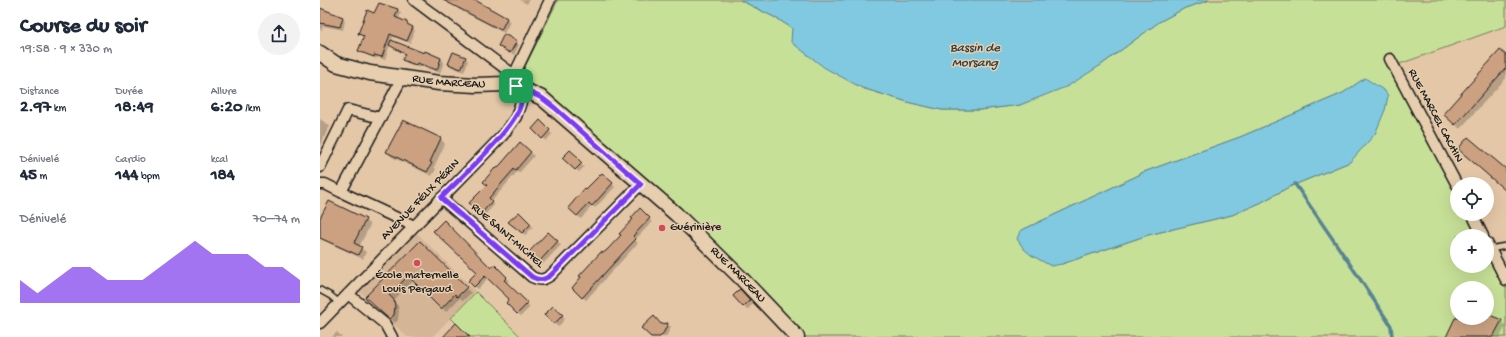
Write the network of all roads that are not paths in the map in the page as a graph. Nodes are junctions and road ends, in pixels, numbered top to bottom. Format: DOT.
graph roads {
  1 [pos="414,0"];
  2 [pos="550,0"];
  3 [pos="320,53"];
  4 [pos="1390,59"];
  5 [pos="402,78"];
  6 [pos="515,80"];
  7 [pos="381,118"];
  8 [pos="320,167"];
  9 [pos="1453,177"];
  10 [pos="320,184"];
  11 [pos="641,184"];
  12 [pos="341,192"];
  13 [pos="441,198"];
  14 [pos="414,226"];
  15 [pos="1494,246"];
  16 [pos="1506,246"];
  17 [pos="1494,257"];
  18 [pos="1506,280"];
  19 [pos="320,290"];
  20 [pos="348,294"];
  21 [pos="339,303"];
  22 [pos="320,323"];
  23 [pos="392,337"];
  24 [pos="797,337"];
  1 -- 6 [label="street"];
  2 -- 6 [label="street"];
  3 -- 5 [label="main road, RUE MARCEAU"];
  4 -- 9 [label="street, RUE MARCEL CACHIN"];
  5 -- 6 [label="main road, RUE MARCEAU"];
  5 -- 7 [label="street"];
  6 -- 11 [label="main road, RUE MARCEAU"];
  6 -- 13 [label="street, AVENUE FÉLIX PÉRIN"];
  7 -- 8 [label="street"];
  7 -- 12 [label="street"];
  10 -- 12 [label="street"];
  11 -- 13 [label="street, RUE SAINT-MICHEL"];
  11 -- 24 [label="main road, RUE MARCEAU"];
  12 -- 14 [label="street"];
  13 -- 14 [label="street, AVENUE FÉLIX PÉRIN"];
  14 -- 20 [label="street, AVENUE FÉLIX PÉRIN"];
  15 -- 16 [label="lane"];
  17 -- 18 [label="street"];
  19 -- 21 [label="lane"];
  20 -- 21 [label="street, AVENUE FÉLIX PÉRIN"];
  20 -- 23 [label="street"];
  21 -- 22 [label="street, AVENUE FÉLIX PÉRIN"];
}
